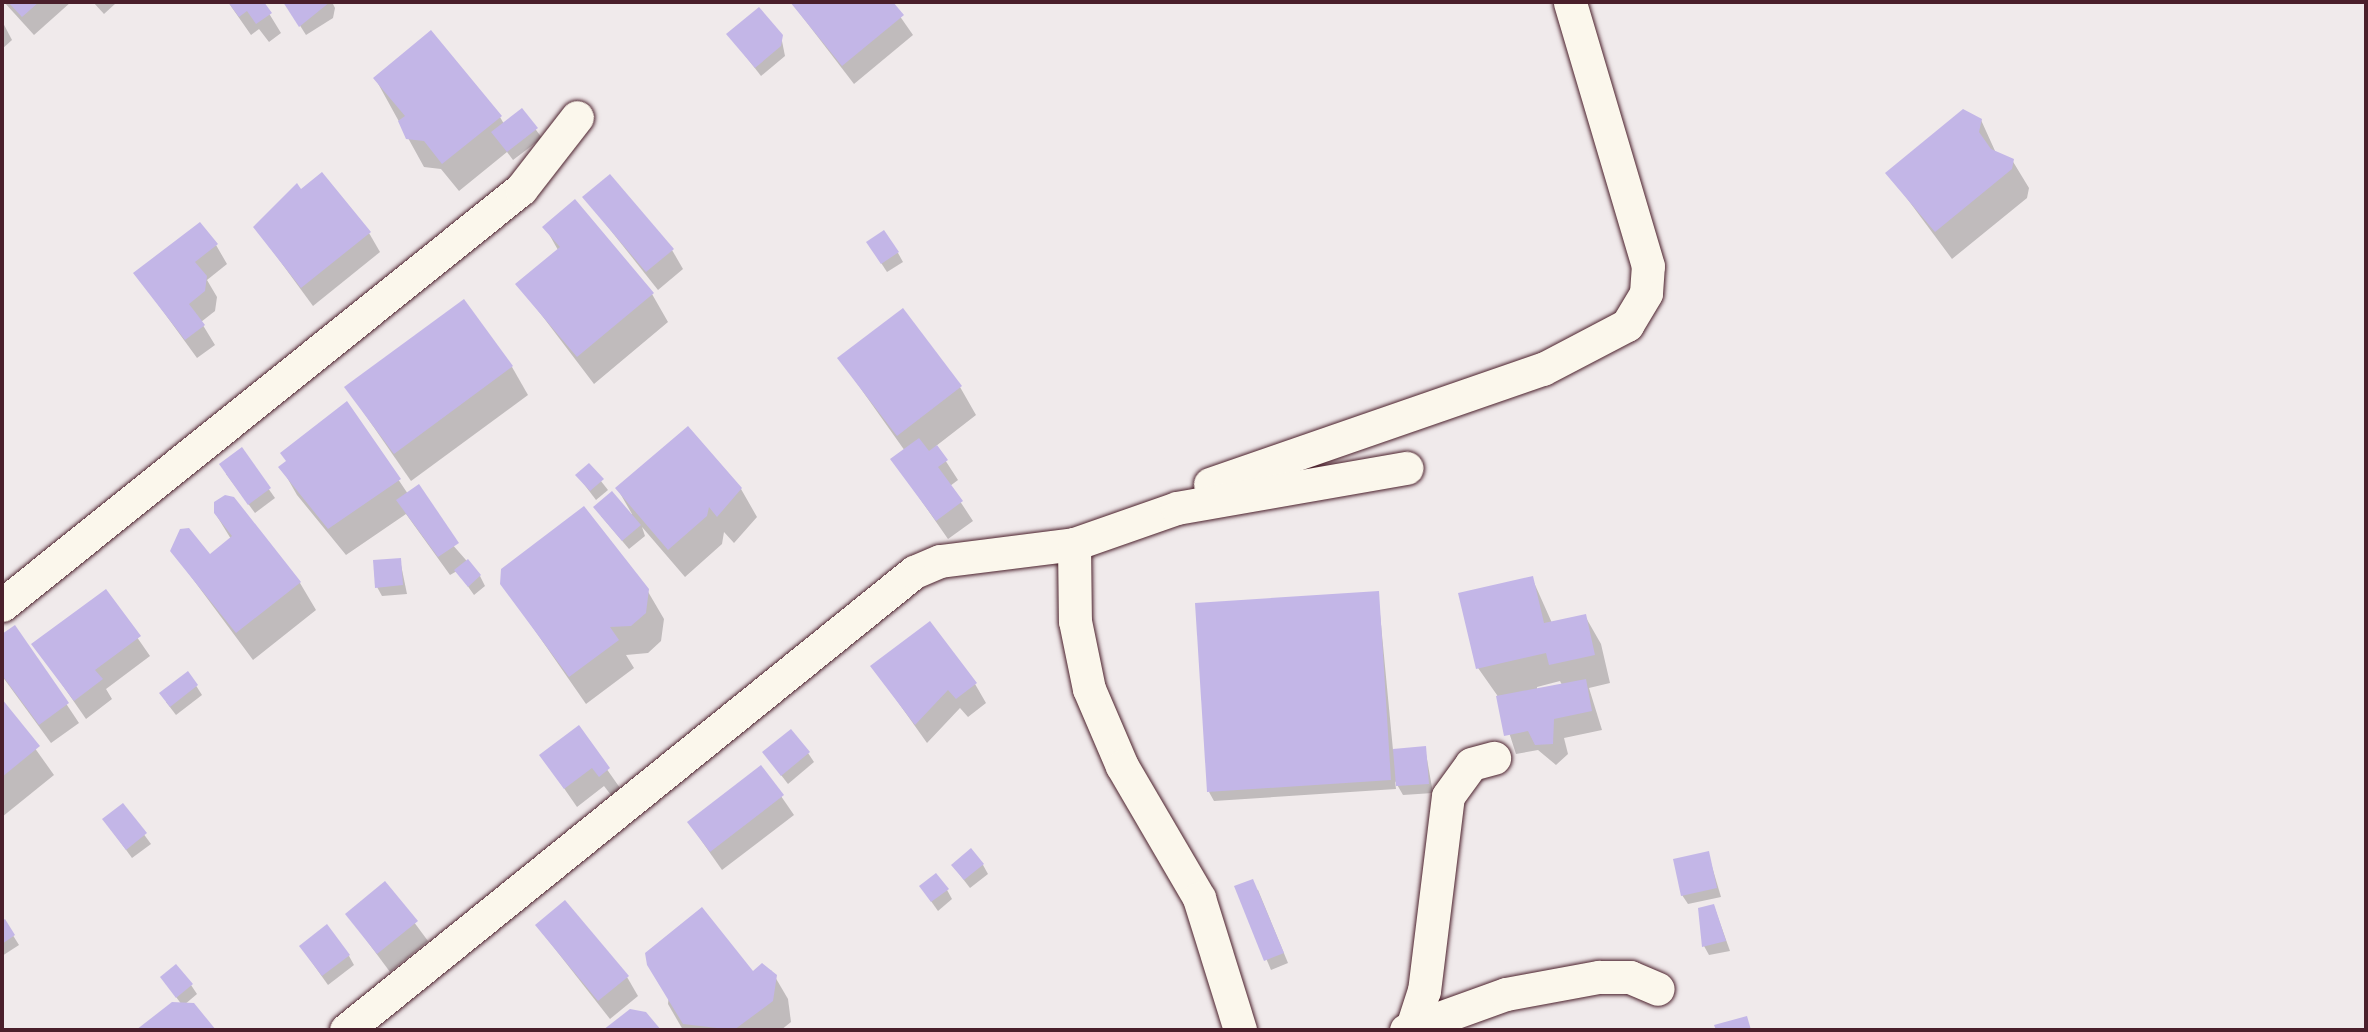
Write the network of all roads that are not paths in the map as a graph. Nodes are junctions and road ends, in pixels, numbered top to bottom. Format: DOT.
graph roads {
  1 [pos="1570,2"];
  2 [pos="577,117"];
  3 [pos="1407,468"];
  4 [pos="1177,508"];
  5 [pos="1074,544"];
  6 [pos="2,605"];
  7 [pos="1493,758"];
  8 [pos="1658,989"];
  9 [pos="1410,1027"];
  10 [pos="346,1030"];
  11 [pos="1240,1030"];
  1 -- 4 [label="street"];
  2 -- 6 [label="street"];
  3 -- 4 [label="street"];
  4 -- 5 [label="street"];
  5 -- 10 [label="street"];
  5 -- 11 [label="street"];
  7 -- 9 [label="street"];
  8 -- 9 [label="street"];
}
